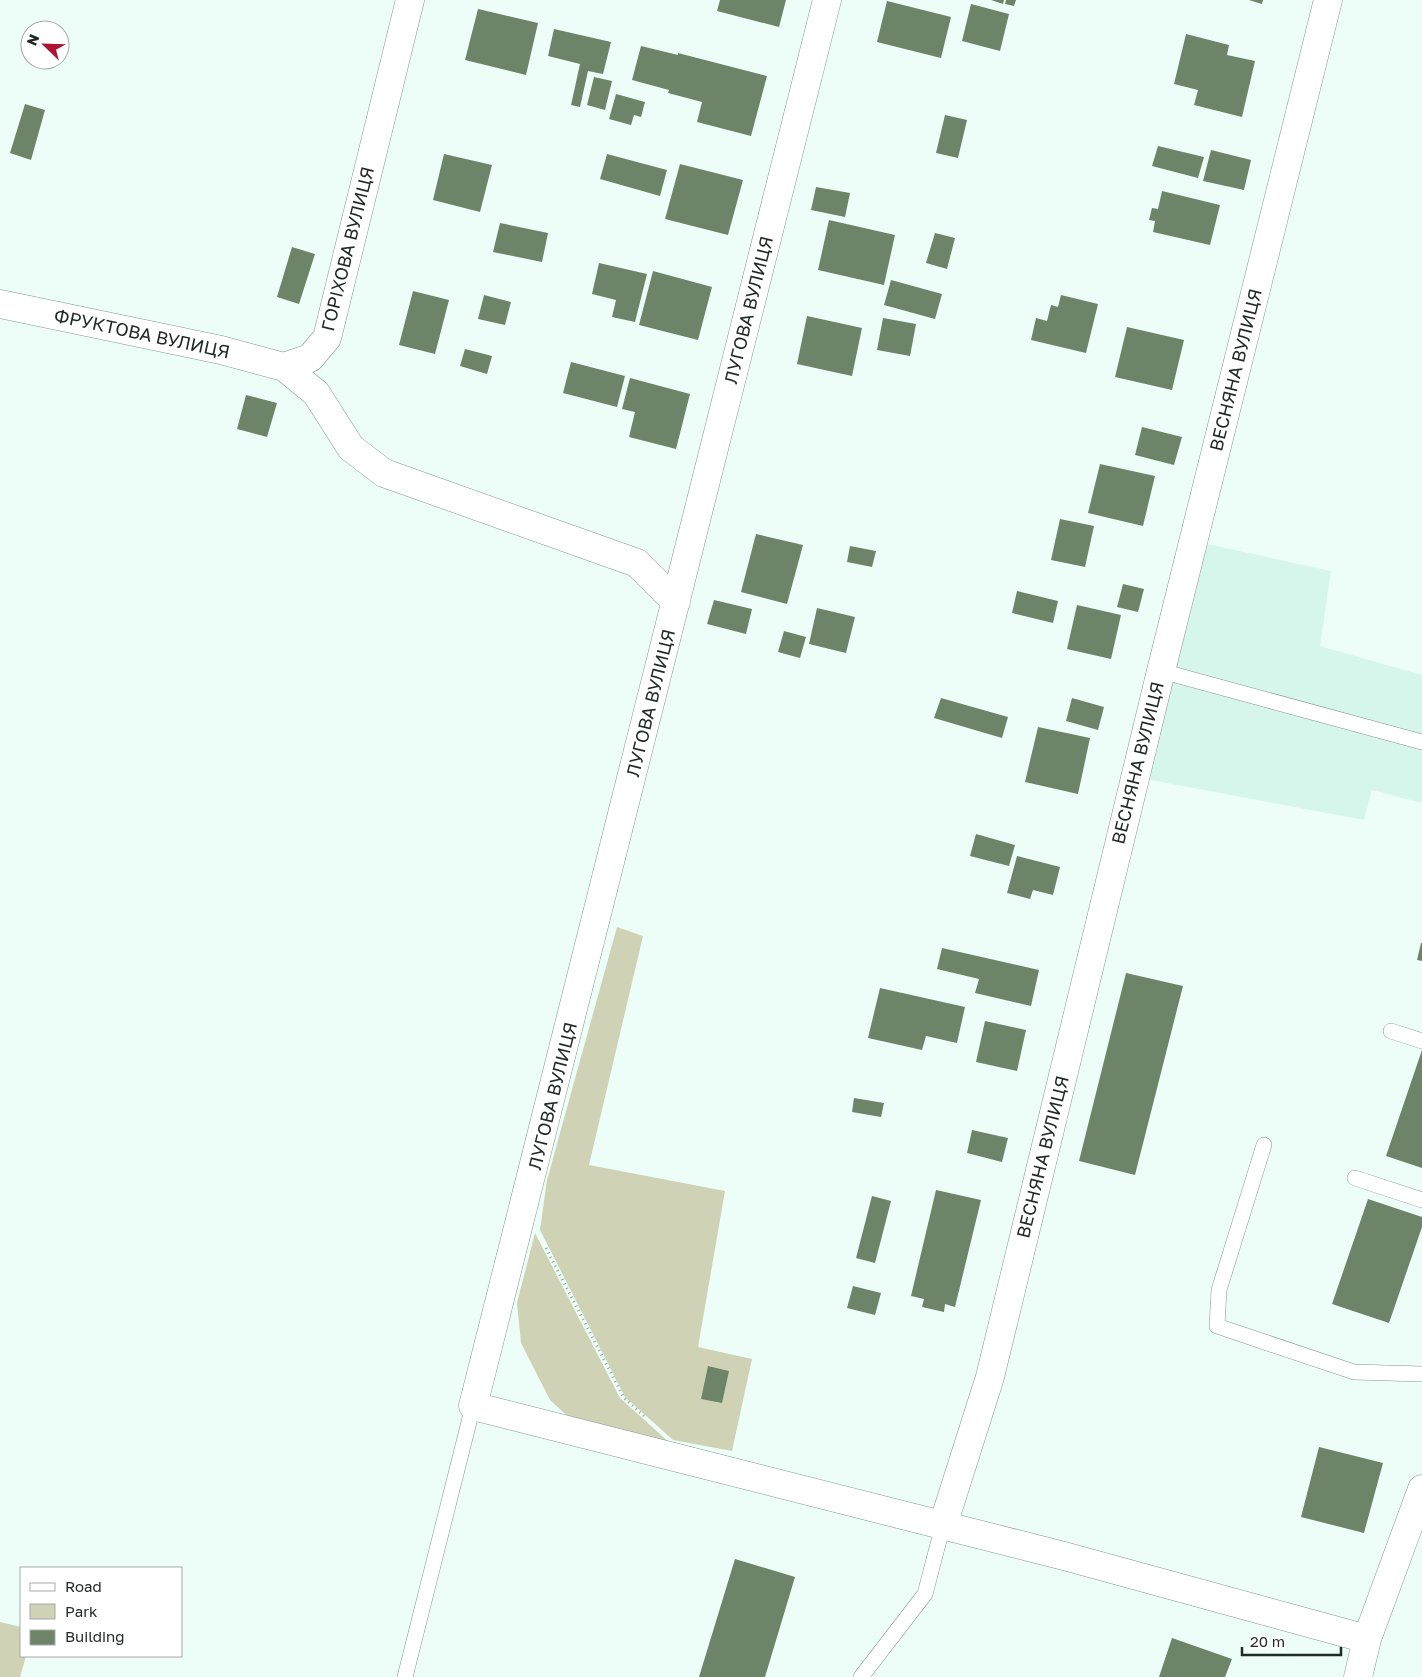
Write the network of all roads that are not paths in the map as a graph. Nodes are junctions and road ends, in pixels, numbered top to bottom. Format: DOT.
graph roads {
  1 [pos="410,0"];
  2 [pos="827,0"];
  3 [pos="1328,0"];
  4 [pos="0,304"];
  5 [pos="284,367"];
  6 [pos="676,602"];
  7 [pos="1161,671"];
  8 [pos="1422,742"];
  9 [pos="1391,1030"];
  10 [pos="1422,1041"];
  11 [pos="1264,1144"];
  12 [pos="1355,1178"];
  13 [pos="1422,1200"];
  14 [pos="1422,1374"];
  15 [pos="473,1406"];
  16 [pos="1422,1489"];
  17 [pos="943,1525"];
  18 [pos="1367,1639"];
  19 [pos="405,1677"];
  20 [pos="861,1677"];
  21 [pos="1358,1677"];
  1 -- 5 [label="street, ГОРІХОВА ВУЛИЦЯ"];
  2 -- 6 [label="street, ЛУГОВА ВУЛИЦЯ"];
  3 -- 7 [label="street, ВЕСНЯНА ВУЛИЦЯ"];
  4 -- 5 [label="street, ФРУКТОВА ВУЛИЦЯ"];
  5 -- 6 [label="street"];
  6 -- 15 [label="street, ЛУГОВА ВУЛИЦЯ"];
  7 -- 8 [label="lane"];
  7 -- 17 [label="street, ВЕСНЯНА ВУЛИЦЯ"];
  9 -- 10 [label="lane"];
  11 -- 14 [label="lane"];
  12 -- 13 [label="lane"];
  15 -- 17 [label="street"];
  15 -- 19 [label="lane"];
  16 -- 18 [label="street"];
  17 -- 18 [label="street"];
  17 -- 20 [label="lane"];
  18 -- 21 [label="street"];
}
